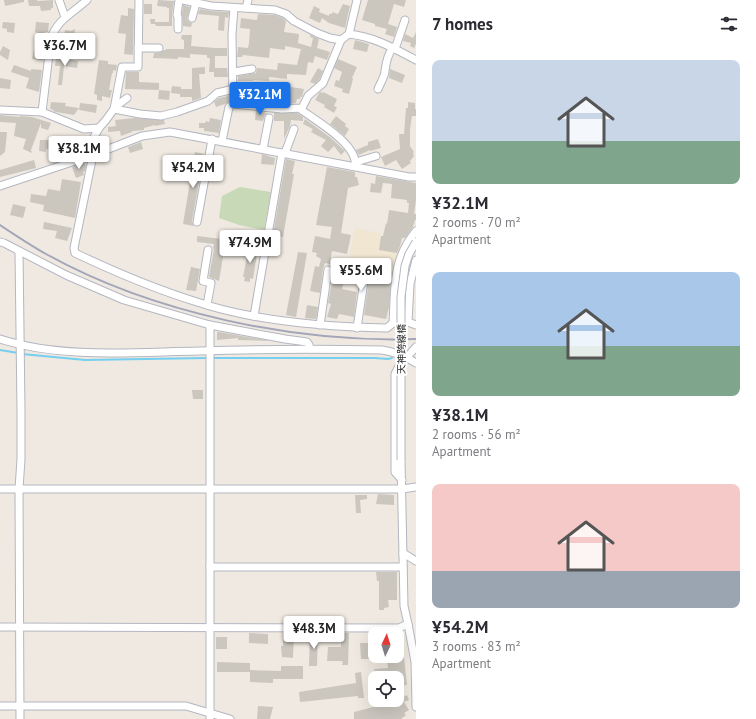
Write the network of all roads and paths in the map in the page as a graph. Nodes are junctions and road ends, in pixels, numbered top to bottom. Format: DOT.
graph roads {
  1 [pos="59,0"];
  2 [pos="87,0"];
  3 [pos="139,0"];
  4 [pos="179,0"];
  5 [pos="183,0"];
  6 [pos="248,0"];
  7 [pos="357,0"];
  8 [pos="196,3"];
  9 [pos="231,5"];
  10 [pos="246,8"];
  11 [pos="65,17"];
  12 [pos="192,18"];
  13 [pos="405,20"];
  14 [pos="178,29"];
  15 [pos="349,34"];
  16 [pos="341,40"];
  17 [pos="393,46"];
  18 [pos="138,48"];
  19 [pos="159,48"];
  20 [pos="416,60"];
  21 [pos="252,69"];
  22 [pos="234,72"];
  23 [pos="281,87"];
  24 [pos="234,89"];
  25 [pos="378,89"];
  26 [pos="127,98"];
  27 [pos="233,104"];
  28 [pos="114,108"];
  29 [pos="300,109"];
  30 [pos="0,110"];
  31 [pos="42,112"];
  32 [pos="268,118"];
  33 [pos="98,128"];
  34 [pos="294,128"];
  35 [pos="212,139"];
  36 [pos="222,141"];
  37 [pos="263,149"];
  38 [pos="284,153"];
  39 [pos="93,155"];
  40 [pos="376,156"];
  41 [pos="356,164"];
  42 [pos="416,177"];
  43 [pos="0,186"];
  44 [pos="197,222"];
  45 [pos="416,231"];
  46 [pos="0,242"];
  47 [pos="416,242"];
  48 [pos="208,250"];
  49 [pos="18,251"];
  50 [pos="416,260"];
  51 [pos="328,270"];
  52 [pos="364,281"];
  53 [pos="207,305"];
  54 [pos="254,316"];
  55 [pos="408,322"];
  56 [pos="393,323"];
  57 [pos="210,325"];
  58 [pos="320,325"];
  59 [pos="416,325"];
  60 [pos="357,328"];
  61 [pos="0,339"];
  62 [pos="416,347"];
  63 [pos="310,349"];
  64 [pos="21,350"];
  65 [pos="209,355"];
  66 [pos="407,357"];
  67 [pos="416,363"];
  68 [pos="402,480"];
  69 [pos="416,487"];
  70 [pos="209,488"];
  71 [pos="0,489"];
  72 [pos="19,489"];
  73 [pos="402,489"];
  74 [pos="403,554"];
  75 [pos="416,561"];
  76 [pos="210,567"];
  77 [pos="403,567"];
  78 [pos="408,624"];
  79 [pos="0,627"];
  80 [pos="20,627"];
  81 [pos="210,627"];
  82 [pos="0,706"];
  83 [pos="20,706"];
  84 [pos="416,707"];
  85 [pos="210,716"];
  86 [pos="20,719"];
  87 [pos="230,719"];
  1 -- 11 [label="street"];
  2 -- 11 [label="street"];
  3 -- 18 [label="street"];
  4 -- 14 [label="street"];
  5 -- 8 [label="street"];
  6 -- 10 [label="street"];
  7 -- 15 [label="street"];
  8 -- 9 [label="street"];
  8 -- 12 [label="street"];
  9 -- 10 [label="street"];
  9 -- 22 [label="street"];
  10 -- 16 [label="street"];
  11 -- 31 [label="street"];
  13 -- 17 [label="street"];
  15 -- 16 [label="street"];
  15 -- 17 [label="street"];
  16 -- 29 [label="street"];
  17 -- 20 [label="street"];
  17 -- 25 [label="street"];
  18 -- 19 [label="street"];
  18 -- 28 [label="street"];
  21 -- 22 [label="street"];
  22 -- 24 [label="street"];
  23 -- 24 [label="street"];
  24 -- 27 [label="street"];
  24 -- 28 [label="street"];
  26 -- 28 [label="street"];
  27 -- 29 [label="street"];
  27 -- 36 [label="street"];
  28 -- 33 [label="street"];
  29 -- 41 [label="street"];
  30 -- 31 [label="street"];
  31 -- 33 [label="street"];
  32 -- 37 [label="street"];
  33 -- 39 [label="street"];
  34 -- 38 [label="street"];
  35 -- 36 [label="street"];
  35 -- 39 [label="street"];
  35 -- 44 [label="street"];
  36 -- 37 [label="street"];
  37 -- 38 [label="street"];
  38 -- 41 [label="street"];
  38 -- 54 [label="street"];
  39 -- 43 [label="street"];
  39 -- 53 [label="street"];
  40 -- 41 [label="street"];
  41 -- 42 [label="street"];
  45 -- 56 [label="street"];
  46 -- 49 [label="street"];
  47 -- 68 [label="street, 天神跨線橋, bridge"];
  48 -- 53 [label="street"];
  49 -- 57 [label="street"];
  49 -- 64 [label="street"];
  50 -- 55 [label="street"];
  51 -- 58 [label="street"];
  52 -- 60 [label="street"];
  53 -- 54 [label="street"];
  54 -- 58 [label="street"];
  55 -- 56 [label="street"];
  55 -- 59 [label="street"];
  56 -- 60 [label="street"];
  57 -- 63 [label="street"];
  57 -- 65 [label="street"];
  58 -- 60 [label="street"];
  61 -- 64 [label="street"];
  62 -- 66 [label="street"];
  63 -- 65 [label="street"];
  63 -- 66 [label="street"];
  64 -- 65 [label="street"];
  64 -- 72 [label="street"];
  65 -- 70 [label="street"];
  66 -- 67 [label="street"];
  66 -- 68 [label="street"];
  68 -- 73 [label="street, 天神跨線橋"];
  69 -- 73 [label="street"];
  70 -- 72 [label="street"];
  70 -- 73 [label="street"];
  70 -- 76 [label="street"];
  71 -- 72 [label="street"];
  72 -- 80 [label="street"];
  73 -- 74 [label="street, 天神跨線橋"];
  74 -- 75 [label="street"];
  74 -- 77 [label="street, 天神跨線橋"];
  76 -- 77 [label="street"];
  76 -- 81 [label="street"];
  77 -- 78 [label="street, 天神跨線橋"];
  78 -- 81 [label="street"];
  78 -- 84 [label="street, 天神跨線橋"];
  79 -- 80 [label="street"];
  80 -- 81 [label="street"];
  80 -- 83 [label="street"];
  81 -- 85 [label="street"];
  82 -- 83 [label="street"];
  83 -- 85 [label="street"];
  83 -- 86 [label="street"];
  85 -- 87 [label="street"];
}
